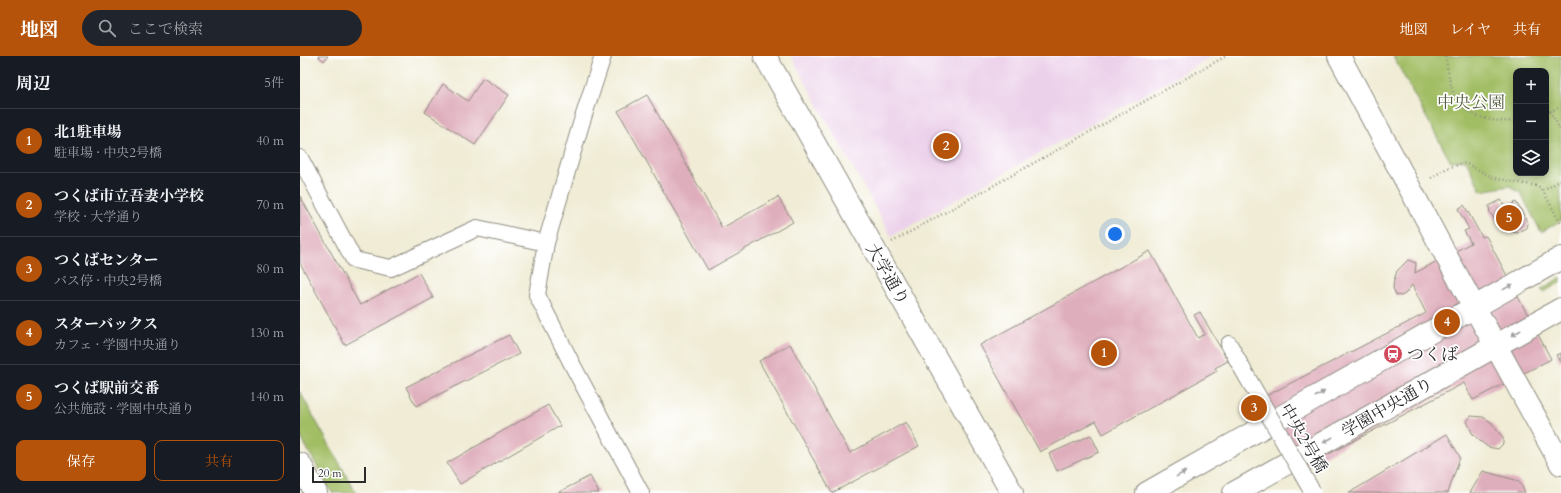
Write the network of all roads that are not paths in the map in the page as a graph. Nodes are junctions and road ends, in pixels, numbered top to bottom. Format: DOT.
graph roads {
  1 [pos="603,56"];
  2 [pos="765,56"];
  3 [pos="1339,56"];
  4 [pos="300,158"];
  5 [pos="546,243"];
  6 [pos="1561,258"];
  7 [pos="1474,306"];
  8 [pos="1561,309"];
  9 [pos="1229,344"];
  10 [pos="1495,345"];
  11 [pos="300,464"];
  12 [pos="1561,464"];
  13 [pos="316,493"];
  14 [pos="641,493"];
  15 [pos="1012,493"];
  16 [pos="1147,493"];
  17 [pos="1234,493"];
  18 [pos="1313,493"];
  1 -- 5 [label="street"];
  2 -- 15 [label="main road, 大学通り"];
  3 -- 7 [label="main road"];
  4 -- 5 [label="street"];
  5 -- 14 [label="street"];
  7 -- 6 [label="main road, one-way"];
  7 -- 10 [label="main road"];
  16 -- 7 [label="main road, one-way"];
  8 -- 10 [label="main road, 学園中央通り, one-way"];
  9 -- 18 [label="street, 中央2号橋, bridge"];
  10 -- 12 [label="main road"];
  10 -- 17 [label="main road, 学園中央通り, one-way"];
  11 -- 13 [label="main road"];
}
